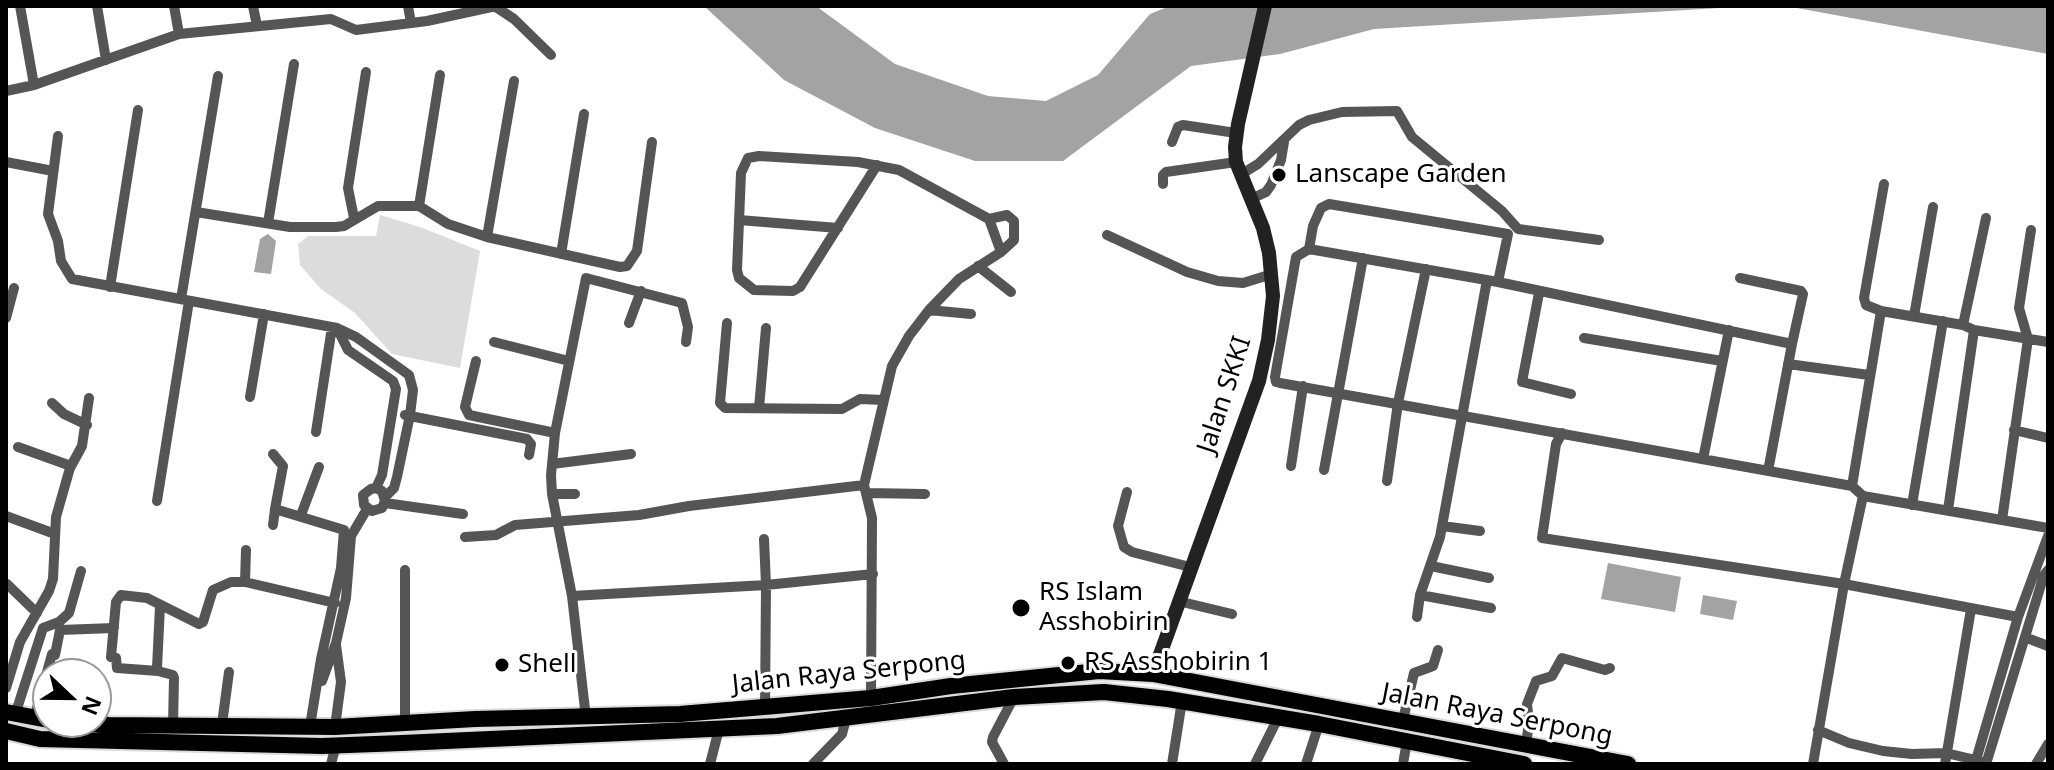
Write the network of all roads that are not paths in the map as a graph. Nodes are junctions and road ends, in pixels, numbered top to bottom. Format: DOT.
graph roads {
  1 [pos="20,6"];
  2 [pos="97,6"];
  3 [pos="174,6"];
  4 [pos="253,6"];
  5 [pos="329,6"];
  6 [pos="408,6"];
  7 [pos="496,6"];
  8 [pos="1265,6"];
  9 [pos="331,19"];
  10 [pos="411,23"];
  11 [pos="257,26"];
  12 [pos="179,34"];
  13 [pos="551,55"];
  14 [pos="106,60"];
  15 [pos="294,64"];
  16 [pos="366,72"];
  17 [pos="440,75"];
  18 [pos="218,76"];
  19 [pos="514,81"];
  20 [pos="34,85"];
  21 [pos="6,91"];
  22 [pos="138,110"];
  23 [pos="584,114"];
  24 [pos="1237,129"];
  25 [pos="58,136"];
  26 [pos="652,142"];
  27 [pos="1172,142"];
  28 [pos="1284,142"];
  29 [pos="6,162"];
  30 [pos="877,165"];
  31 [pos="1238,168"];
  32 [pos="53,171"];
  33 [pos="1163,184"];
  34 [pos="1884,184"];
  35 [pos="1251,199"];
  36 [pos="419,206"];
  37 [pos="1933,207"];
  38 [pos="196,212"];
  39 [pos="354,218"];
  40 [pos="1986,218"];
  41 [pos="989,219"];
  42 [pos="739,220"];
  43 [pos="268,223"];
  44 [pos="838,228"];
  45 [pos="2031,230"];
  46 [pos="1107,235"];
  47 [pos="487,237"];
  48 [pos="1599,240"];
  49 [pos="1309,249"];
  50 [pos="1001,252"];
  51 [pos="561,254"];
  52 [pos="1363,258"];
  53 [pos="978,266"];
  54 [pos="1426,269"];
  55 [pos="1272,274"];
  56 [pos="1740,278"];
  57 [pos="1492,281"];
  58 [pos="110,287"];
  59 [pos="14,288"];
  60 [pos="641,291"];
  61 [pos="1011,292"];
  62 [pos="1539,293"];
  63 [pos="185,300"];
  64 [pos="929,310"];
  65 [pos="1881,311"];
  66 [pos="264,314"];
  67 [pos="971,314"];
  68 [pos="1914,316"];
  69 [pos="6,318"];
  70 [pos="1943,321"];
  71 [pos="629,323"];
  72 [pos="727,323"];
  73 [pos="334,327"];
  74 [pos="766,328"];
  75 [pos="1968,328"];
  76 [pos="1729,330"];
  77 [pos="1584,338"];
  78 [pos="2028,339"];
  79 [pos="494,342"];
  80 [pos="686,342"];
  81 [pos="2048,342"];
  82 [pos="1792,344"];
  83 [pos="476,361"];
  84 [pos="569,361"];
  85 [pos="1722,361"];
  86 [pos="1788,364"];
  87 [pos="1869,375"];
  88 [pos="1303,386"];
  89 [pos="1339,393"];
  90 [pos="1571,394"];
  91 [pos="250,397"];
  92 [pos="89,398"];
  93 [pos="884,400"];
  94 [pos="52,403"];
  95 [pos="1398,403"];
  96 [pos="759,408"];
  97 [pos="394,413"];
  98 [pos="410,415"];
  99 [pos="1463,415"];
  100 [pos="87,425"];
  101 [pos="2014,430"];
  102 [pos="316,432"];
  103 [pos="555,433"];
  104 [pos="1562,433"];
  105 [pos="2048,438"];
  106 [pos="18,447"];
  107 [pos="273,454"];
  108 [pos="631,454"];
  109 [pos="529,455"];
  110 [pos="1703,459"];
  111 [pos="552,464"];
  112 [pos="71,466"];
  113 [pos="1291,466"];
  114 [pos="319,467"];
  115 [pos="1324,470"];
  116 [pos="1768,471"];
  117 [pos="1387,481"];
  118 [pos="1852,486"];
  119 [pos="376,488"];
  120 [pos="865,489"];
  121 [pos="1127,492"];
  122 [pos="552,494"];
  123 [pos="575,494"];
  124 [pos="925,494"];
  125 [pos="1863,496"];
  126 [pos="385,500"];
  127 [pos="157,501"];
  128 [pos="1912,505"];
  129 [pos="275,509"];
  130 [pos="367,509"];
  131 [pos="1948,510"];
  132 [pos="463,514"];
  133 [pos="301,515"];
  134 [pos="6,516"];
  135 [pos="2002,520"];
  136 [pos="558,523"];
  137 [pos="273,525"];
  138 [pos="1442,526"];
  139 [pos="2048,528"];
  140 [pos="1480,531"];
  141 [pos="55,534"];
  142 [pos="2048,536"];
  143 [pos="465,537"];
  144 [pos="764,539"];
  145 [pos="246,550"];
  146 [pos="1431,566"];
  147 [pos="1190,567"];
  148 [pos="405,570"];
  149 [pos="2048,570"];
  150 [pos="81,571"];
  151 [pos="873,574"];
  152 [pos="1489,578"];
  153 [pos="245,582"];
  154 [pos="7,584"];
  155 [pos="1844,584"];
  156 [pos="766,585"];
  157 [pos="1420,595"];
  158 [pos="572,596"];
  159 [pos="1178,601"];
  160 [pos="335,603"];
  161 [pos="160,606"];
  162 [pos="1491,608"];
  163 [pos="1971,609"];
  164 [pos="37,613"];
  165 [pos="1232,614"];
  166 [pos="1417,617"];
  167 [pos="2018,617"];
  168 [pos="114,628"];
  169 [pos="2027,638"];
  170 [pos="336,643"];
  171 [pos="2048,646"];
  172 [pos="1438,650"];
  173 [pos="51,658"];
  174 [pos="1610,668"];
  175 [pos="158,671"];
  176 [pos="229,672"];
  177 [pos="1153,674"];
  178 [pos="994,681"];
  179 [pos="6,688"];
  180 [pos="1014,697"];
  181 [pos="871,698"];
  182 [pos="993,700"];
  183 [pos="1182,701"];
  184 [pos="765,709"];
  185 [pos="10,713"];
  186 [pos="32,718"];
  187 [pos="586,718"];
  188 [pos="1278,718"];
  189 [pos="846,719"];
  190 [pos="1403,720"];
  191 [pos="222,724"];
  192 [pos="405,724"];
  193 [pos="1319,724"];
  194 [pos="112,725"];
  195 [pos="173,725"];
  196 [pos="274,726"];
  197 [pos="313,726"];
  198 [pos="335,727"];
  199 [pos="719,729"];
  200 [pos="1818,730"];
  201 [pos="6,731"];
  202 [pos="1407,741"];
  203 [pos="2048,744"];
  204 [pos="272,745"];
  205 [pos="336,745"];
  206 [pos="1526,745"];
  207 [pos="1946,759"];
  208 [pos="1983,762"];
  209 [pos="1516,763"];
  210 [pos="331,764"];
  211 [pos="710,764"];
  212 [pos="813,764"];
  213 [pos="1004,764"];
  214 [pos="1172,764"];
  215 [pos="1255,764"];
  216 [pos="1306,764"];
  217 [pos="1403,764"];
  218 [pos="1628,764"];
  219 [pos="1813,764"];
  220 [pos="2036,764"];
  1 -- 20 [label="street"];
  2 -- 14 [label="street"];
  3 -- 12 [label="street"];
  4 -- 11 [label="street"];
  5 -- 9 [label="street"];
  6 -- 10 [label="street"];
  7 -- 10 [label="street"];
  7 -- 13 [label="street"];
  8 -- 24 [label="main road, Jalan SKKI"];
  9 -- 10 [label="street"];
  9 -- 11 [label="street"];
  11 -- 12 [label="street"];
  12 -- 14 [label="street"];
  14 -- 20 [label="street"];
  15 -- 43 [label="street"];
  16 -- 39 [label="street"];
  17 -- 36 [label="street"];
  18 -- 38 [label="street"];
  19 -- 47 [label="street"];
  20 -- 21 [label="street"];
  22 -- 58 [label="street"];
  23 -- 51 [label="street"];
  24 -- 27 [label="street"];
  24 -- 31 [label="main road, Jalan SKKI"];
  25 -- 32 [label="street"];
  26 -- 51 [label="street"];
  28 -- 31 [label="street"];
  28 -- 35 [label="street"];
  28 -- 48 [label="street"];
  29 -- 32 [label="street"];
  30 -- 41 [label="street"];
  30 -- 42 [label="street"];
  30 -- 44 [label="street"];
  31 -- 33 [label="street"];
  31 -- 35 [label="main road, Jalan SKKI"];
  32 -- 58 [label="street"];
  34 -- 65 [label="street"];
  35 -- 55 [label="main road, Jalan SKKI"];
  36 -- 39 [label="street"];
  36 -- 47 [label="street"];
  37 -- 68 [label="street"];
  38 -- 43 [label="street"];
  38 -- 63 [label="street"];
  39 -- 43 [label="street"];
  40 -- 75 [label="street"];
  41 -- 50 [label="street"];
  41 -- 50 [label="street"];
  42 -- 44 [label="street"];
  42 -- 44 [label="street"];
  45 -- 78 [label="street"];
  46 -- 55 [label="street"];
  47 -- 51 [label="street"];
  49 -- 52 [label="street"];
  49 -- 57 [label="street"];
  49 -- 88 [label="street"];
  50 -- 53 [label="street"];
  52 -- 54 [label="street"];
  52 -- 89 [label="street"];
  53 -- 61 [label="street"];
  53 -- 64 [label="street"];
  54 -- 57 [label="street"];
  54 -- 95 [label="street"];
  55 -- 147 [label="main road, Jalan SKKI"];
  56 -- 82 [label="street"];
  57 -- 62 [label="street"];
  57 -- 99 [label="street"];
  58 -- 63 [label="street"];
  59 -- 69 [label="street"];
  60 -- 71 [label="street"];
  60 -- 80 [label="street"];
  60 -- 84 [label="street"];
  62 -- 76 [label="street"];
  62 -- 90 [label="street"];
  63 -- 66 [label="street"];
  63 -- 127 [label="street"];
  64 -- 67 [label="street"];
  64 -- 93 [label="street"];
  65 -- 68 [label="street"];
  65 -- 87 [label="street"];
  66 -- 73 [label="street"];
  66 -- 91 [label="street"];
  68 -- 70 [label="street"];
  70 -- 75 [label="street"];
  70 -- 128 [label="street"];
  72 -- 96 [label="street"];
  73 -- 97 [label="street"];
  73 -- 98 [label="street"];
  73 -- 102 [label="street"];
  74 -- 96 [label="street"];
  75 -- 78 [label="street"];
  75 -- 131 [label="street"];
  76 -- 82 [label="street"];
  76 -- 85 [label="street"];
  77 -- 85 [label="street"];
  78 -- 81 [label="street"];
  78 -- 101 [label="street"];
  79 -- 84 [label="street"];
  82 -- 86 [label="street"];
  83 -- 103 [label="street"];
  84 -- 103 [label="street"];
  85 -- 110 [label="street"];
  86 -- 87 [label="street"];
  86 -- 116 [label="street"];
  87 -- 118 [label="street"];
  88 -- 89 [label="street"];
  88 -- 113 [label="street"];
  89 -- 95 [label="street"];
  89 -- 115 [label="street"];
  92 -- 100 [label="street"];
  93 -- 96 [label="street"];
  93 -- 120 [label="street"];
  94 -- 100 [label="street"];
  95 -- 99 [label="street"];
  95 -- 117 [label="street"];
  97 -- 98 [label="street"];
  97 -- 119 [label="street"];
  98 -- 109 [label="street"];
  98 -- 126 [label="street"];
  99 -- 104 [label="street"];
  99 -- 138 [label="street"];
  100 -- 112 [label="street"];
  101 -- 105 [label="street"];
  101 -- 135 [label="street"];
  103 -- 111 [label="street"];
  104 -- 110 [label="street"];
  104 -- 155 [label="street"];
  106 -- 112 [label="street"];
  107 -- 129 [label="street"];
  108 -- 111 [label="street"];
  110 -- 116 [label="street"];
  111 -- 122 [label="street"];
  112 -- 141 [label="street"];
  114 -- 133 [label="street"];
  116 -- 118 [label="street"];
  118 -- 125 [label="street"];
  119 -- 126 [label="street"];
  119 -- 130 [label="street"];
  120 -- 124 [label="street"];
  120 -- 136 [label="street"];
  120 -- 151 [label="street"];
  121 -- 147 [label="street"];
  122 -- 123 [label="street"];
  122 -- 136 [label="street"];
  125 -- 128 [label="street"];
  125 -- 155 [label="street"];
  126 -- 130 [label="street"];
  126 -- 132 [label="street"];
  128 -- 131 [label="street"];
  129 -- 133 [label="street"];
  129 -- 137 [label="street"];
  130 -- 170 [label="street"];
  131 -- 135 [label="street"];
  133 -- 160 [label="street"];
  134 -- 141 [label="street"];
  135 -- 139 [label="street"];
  136 -- 143 [label="street"];
  136 -- 158 [label="street"];
  138 -- 140 [label="street"];
  138 -- 146 [label="street"];
  141 -- 164 [label="street"];
  142 -- 167 [label="street"];
  144 -- 156 [label="street"];
  145 -- 153 [label="street"];
  146 -- 152 [label="street"];
  146 -- 157 [label="street"];
  147 -- 159 [label="main road, Jalan SKKI"];
  148 -- 192 [label="street"];
  149 -- 169 [label="street"];
  150 -- 185 [label="street"];
  151 -- 156 [label="street"];
  151 -- 181 [label="street"];
  153 -- 160 [label="street"];
  153 -- 161 [label="street"];
  154 -- 164 [label="street"];
  155 -- 163 [label="street"];
  155 -- 200 [label="street"];
  156 -- 158 [label="street"];
  156 -- 184 [label="street"];
  157 -- 162 [label="street"];
  157 -- 166 [label="street"];
  158 -- 187 [label="street"];
  159 -- 165 [label="street"];
  159 -- 177 [label="main road, Jalan SKKI"];
  160 -- 197 [label="street"];
  161 -- 168 [label="street"];
  161 -- 175 [label="street"];
  163 -- 167 [label="street"];
  163 -- 207 [label="street"];
  164 -- 179 [label="street"];
  167 -- 208 [label="street"];
  168 -- 173 [label="street"];
  168 -- 175 [label="street"];
  169 -- 171 [label="street"];
  169 -- 208 [label="street"];
  170 -- 197 [label="street"];
  170 -- 198 [label="street"];
  172 -- 190 [label="street"];
  174 -- 206 [label="street"];
  175 -- 195 [label="street"];
  176 -- 191 [label="street"];
  177 -- 178 [label="main road, Jalan Raya Serpong"];
  177 -- 190 [label="main road, Jalan Raya Serpong"];
  178 -- 181 [label="main road, Jalan Raya Serpong"];
  178 -- 182 [label="main road"];
  180 -- 182 [label="main road, Jalan Raya Serpong"];
  180 -- 183 [label="main road, Jalan Raya Serpong"];
  180 -- 213 [label="street"];
  181 -- 184 [label="main road, Jalan Raya Serpong"];
  182 -- 189 [label="main road, Jalan Raya Serpong"];
  183 -- 188 [label="main road, Jalan Raya Serpong"];
  183 -- 214 [label="street"];
  184 -- 187 [label="main road, Jalan Raya Serpong"];
  185 -- 186 [label="main road"];
  187 -- 192 [label="main road, Jalan Raya Serpong"];
  188 -- 193 [label="main road, Jalan Raya Serpong"];
  188 -- 215 [label="street"];
  189 -- 199 [label="main road, Jalan Raya Serpong"];
  189 -- 212 [label="street"];
  190 -- 206 [label="main road, Jalan Raya Serpong"];
  191 -- 195 [label="main road, Jalan Raya Serpong"];
  191 -- 196 [label="main road, Jalan Raya Serpong"];
  192 -- 198 [label="main road, Jalan Raya Serpong"];
  193 -- 202 [label="main road, Jalan Raya Serpong"];
  193 -- 216 [label="street"];
  194 -- 195 [label="main road, Jalan Raya Serpong"];
  196 -- 197 [label="main road, Jalan Raya Serpong"];
  196 -- 204 [label="main road"];
  197 -- 198 [label="main road, Jalan Raya Serpong"];
  199 -- 205 [label="main road, Jalan Raya Serpong"];
  199 -- 211 [label="street"];
  200 -- 207 [label="street"];
  200 -- 219 [label="street"];
  201 -- 204 [label="main road, Jalan Raya Serpong"];
  202 -- 209 [label="main road, Jalan Raya Serpong"];
  202 -- 217 [label="street"];
  203 -- 220 [label="street"];
  204 -- 205 [label="main road, Jalan Raya Serpong"];
  205 -- 210 [label="street"];
  206 -- 218 [label="main road, Jalan Raya Serpong"];
  207 -- 208 [label="street"];
}
